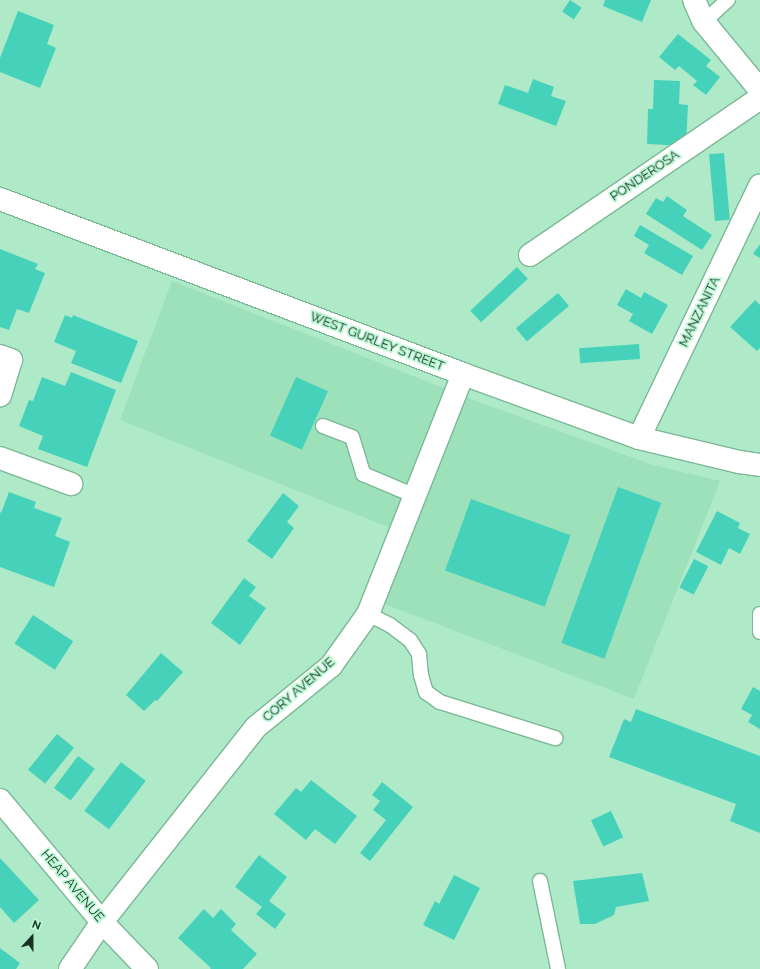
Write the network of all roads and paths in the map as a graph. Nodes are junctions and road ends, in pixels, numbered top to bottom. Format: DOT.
graph roads {
  1 [pos="694,0"];
  2 [pos="728,0"];
  3 [pos="704,22"];
  4 [pos="760,90"];
  5 [pos="760,98"];
  6 [pos="760,186"];
  7 [pos="0,199"];
  8 [pos="530,255"];
  9 [pos="0,356"];
  10 [pos="463,374"];
  11 [pos="0,395"];
  12 [pos="323,426"];
  13 [pos="639,438"];
  14 [pos="0,458"];
  15 [pos="760,465"];
  16 [pos="71,484"];
  17 [pos="415,496"];
  18 [pos="368,614"];
  19 [pos="760,614"];
  20 [pos="760,632"];
  21 [pos="555,738"];
  22 [pos="0,800"];
  23 [pos="540,881"];
  24 [pos="102,922"];
  25 [pos="70,969"];
  26 [pos="147,969"];
  27 [pos="558,969"];
  1 -- 3 [label="street"];
  2 -- 3 [label="lane"];
  3 -- 4 [label="street"];
  5 -- 8 [label="street, PONDEROSA"];
  6 -- 13 [label="street, MANZANITA"];
  7 -- 10 [label="street, WEST GURLEY STREET"];
  9 -- 11 [label="street"];
  10 -- 13 [label="street, WEST GURLEY STREET"];
  10 -- 17 [label="street, CORY AVENUE"];
  12 -- 17 [label="lane"];
  13 -- 15 [label="street, WEST GURLEY STREET"];
  14 -- 16 [label="street"];
  17 -- 18 [label="street, CORY AVENUE"];
  18 -- 21 [label="lane"];
  18 -- 24 [label="street, CORY AVENUE"];
  19 -- 20 [label="lane"];
  22 -- 24 [label="street, HEAP AVENUE"];
  23 -- 27 [label="lane"];
  24 -- 25 [label="street, CORY AVENUE"];
  24 -- 26 [label="street, HEAP AVENUE"];
}
